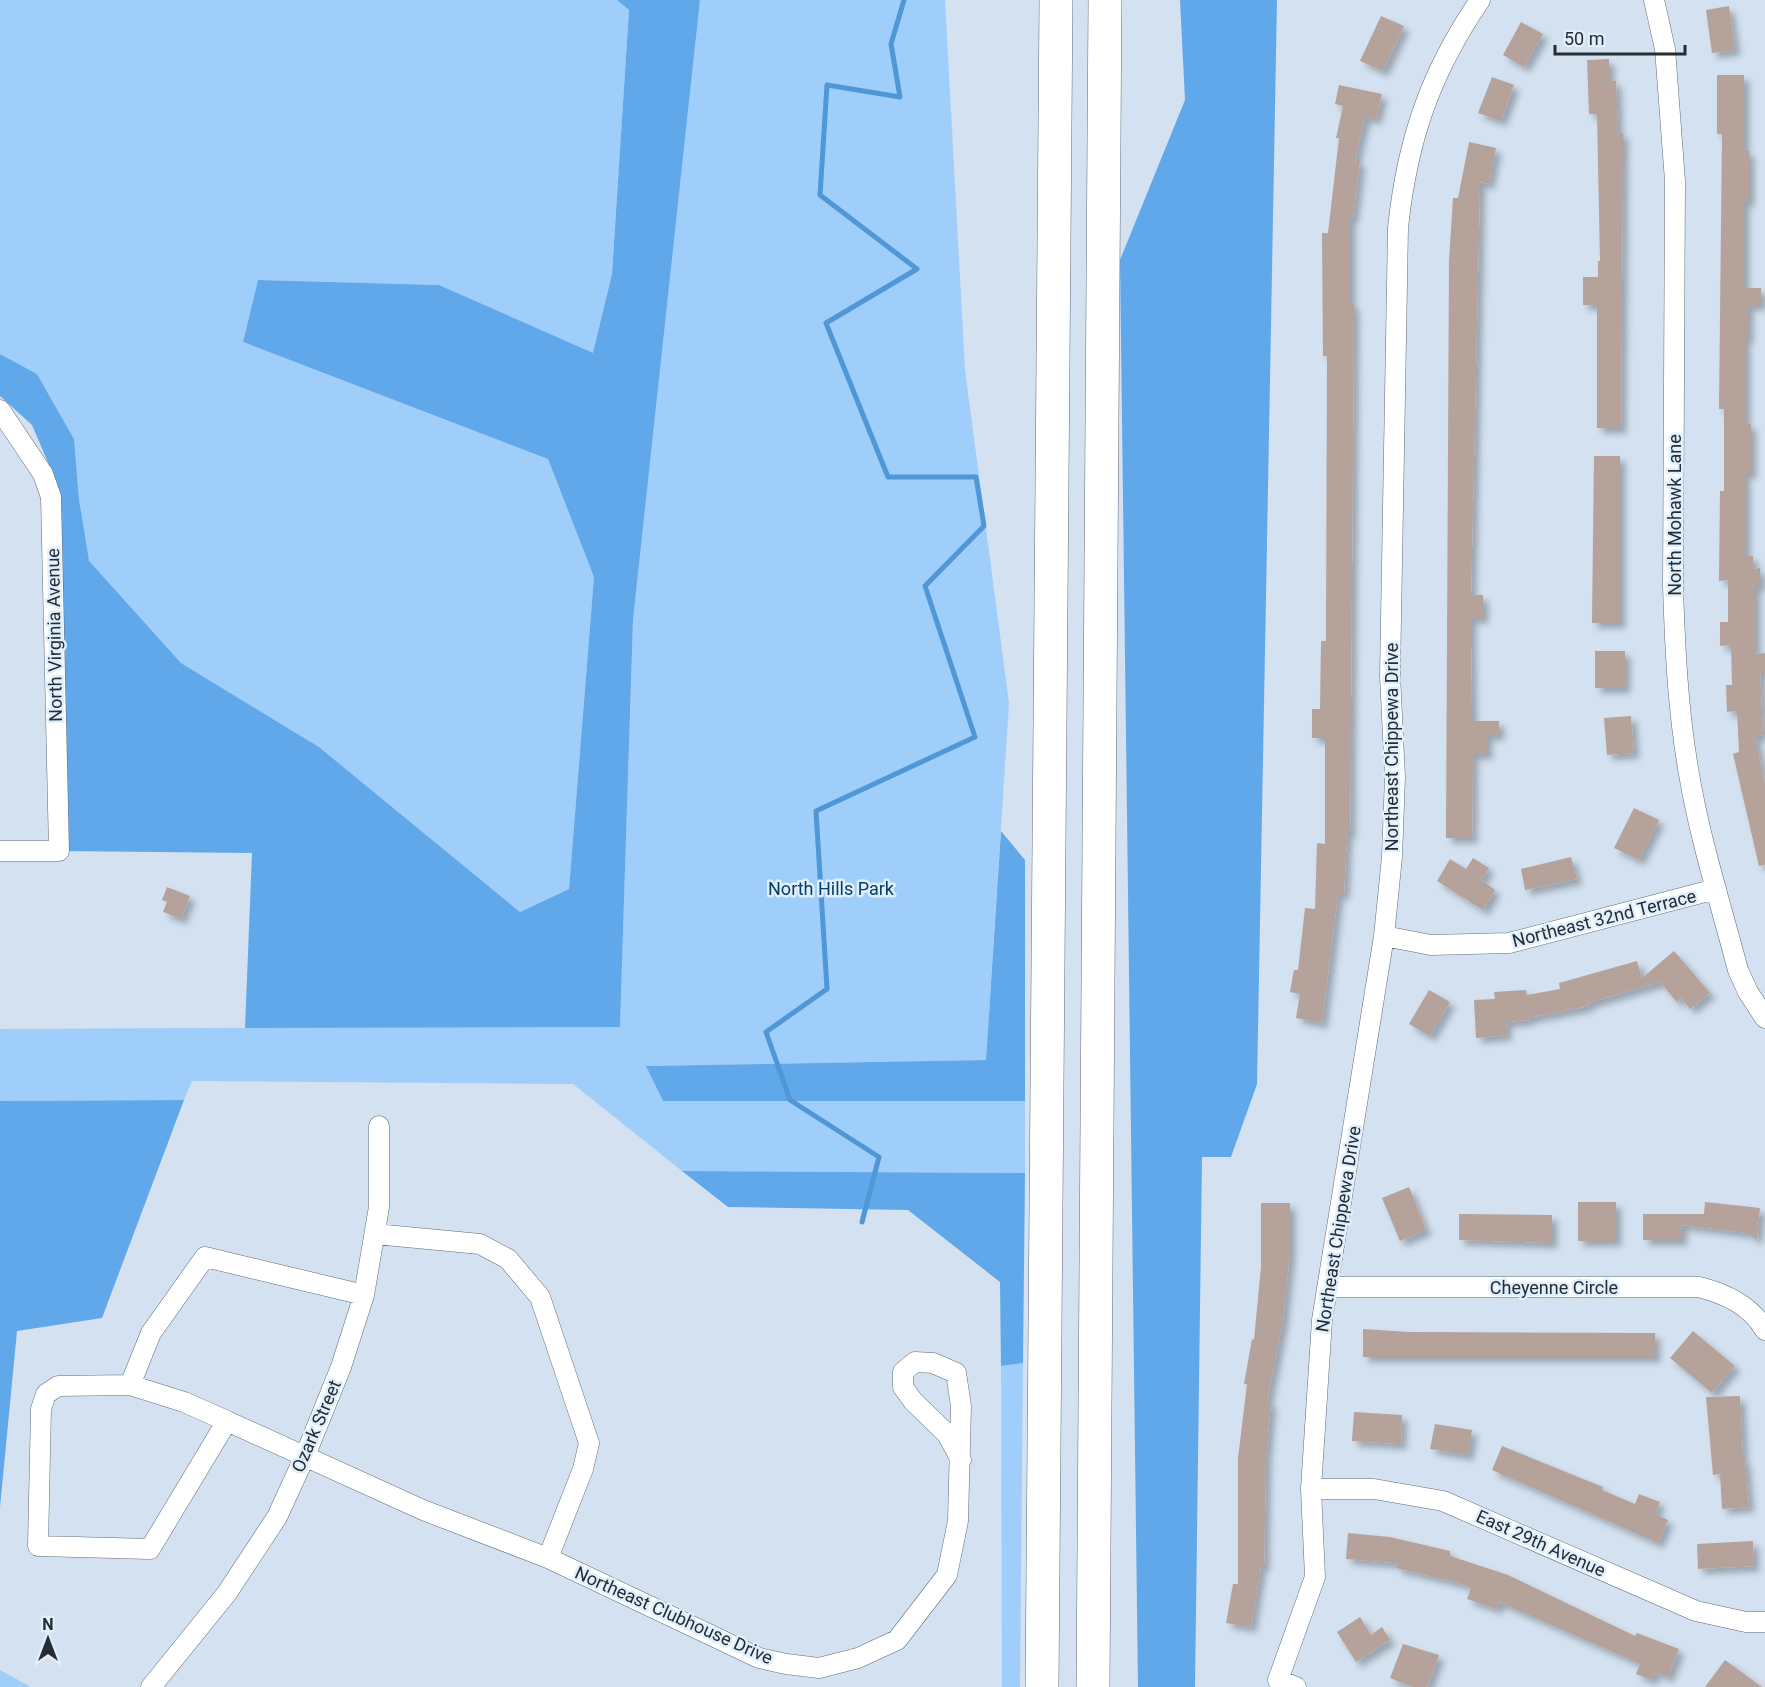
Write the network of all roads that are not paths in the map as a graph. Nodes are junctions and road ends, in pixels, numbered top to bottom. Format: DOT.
graph roads {
  1 [pos="1056,0"];
  2 [pos="1105,0"];
  3 [pos="1480,0"];
  4 [pos="1654,0"];
  5 [pos="0,410"];
  6 [pos="0,851"];
  7 [pos="1716,889"];
  8 [pos="1384,936"];
  9 [pos="1765,1018"];
  10 [pos="379,1126"];
  11 [pos="375,1234"];
  12 [pos="1327,1287"];
  13 [pos="364,1295"];
  14 [pos="1765,1330"];
  15 [pos="130,1385"];
  16 [pos="227,1420"];
  17 [pos="305,1456"];
  18 [pos="961,1460"];
  19 [pos="1311,1489"];
  20 [pos="548,1558"];
  21 [pos="1765,1622"];
  22 [pos="1287,1683"];
  23 [pos="151,1687"];
  24 [pos="1042,1687"];
  25 [pos="1093,1687"];
  1 -- 24 [label="highway"];
  2 -- 25 [label="highway"];
  3 -- 8 [label="street, Northeast Chippewa Drive"];
  4 -- 7 [label="street, North Mohawk Lane"];
  5 -- 6 [label="street, North Virginia Avenue"];
  7 -- 8 [label="street, Northeast 32nd Terrace"];
  7 -- 9 [label="street, North Mohawk Lane"];
  8 -- 12 [label="street, Northeast Chippewa Drive"];
  10 -- 11 [label="street, Ozark Street"];
  11 -- 13 [label="street, Ozark Street"];
  11 -- 20 [label="street"];
  12 -- 14 [label="street, Cheyenne Circle"];
  12 -- 19 [label="street, Northeast Chippewa Drive"];
  13 -- 15 [label="street"];
  13 -- 17 [label="street, Ozark Street"];
  15 -- 16 [label="street, Northeast Clubhouse Drive"];
  15 -- 16 [label="street, Northeast Clubhouse Drive"];
  16 -- 17 [label="street, Northeast Clubhouse Drive"];
  17 -- 20 [label="street, Northeast Clubhouse Drive"];
  17 -- 23 [label="street, Ozark Street"];
  18 -- 18 [label="street, Northeast Clubhouse Drive"];
  18 -- 20 [label="street, Northeast Clubhouse Drive"];
  19 -- 21 [label="street, East 29th Avenue"];
  19 -- 22 [label="street, Northeast Chippewa Drive"];
}
